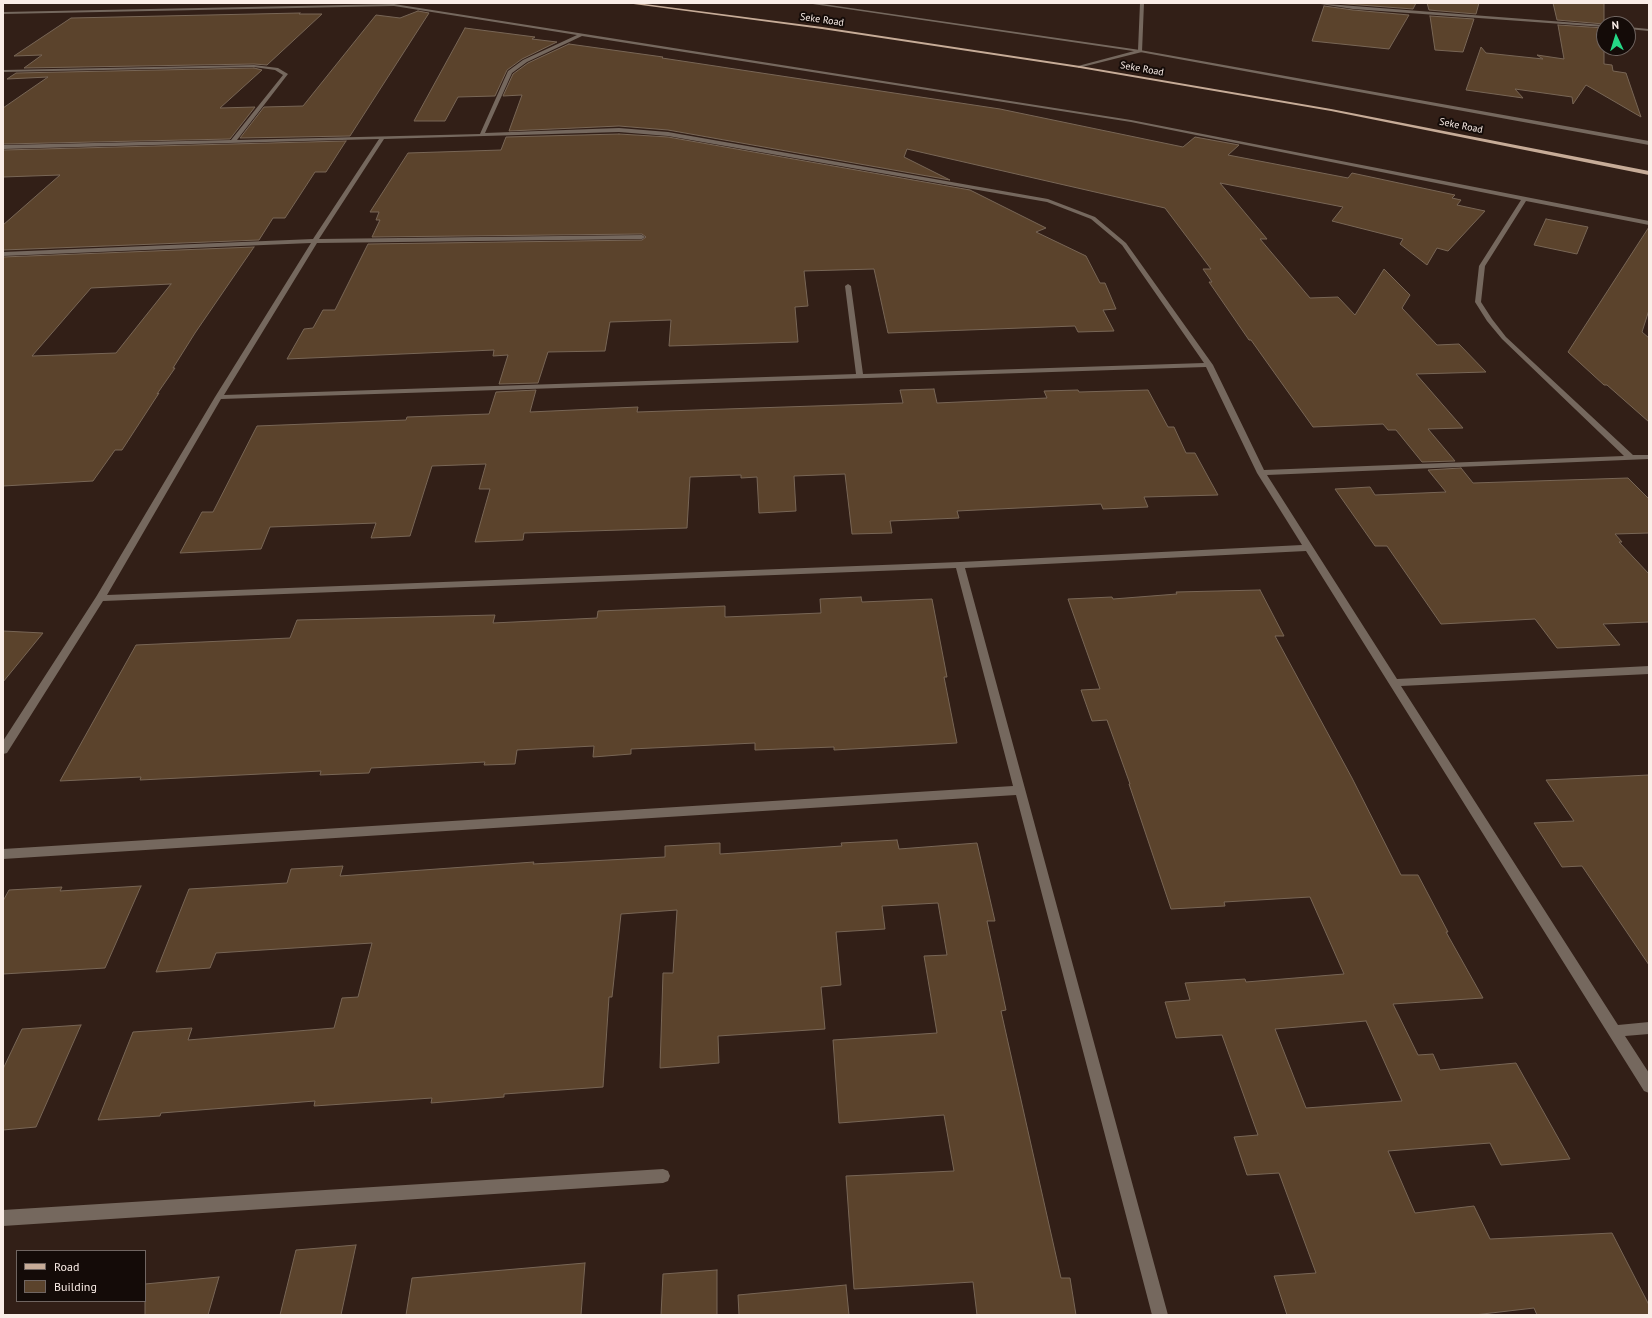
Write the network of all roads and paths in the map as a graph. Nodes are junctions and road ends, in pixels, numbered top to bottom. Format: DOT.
graph roads {
  1 [pos="628,3"];
  2 [pos="808,3"];
  3 [pos="1142,3"];
  4 [pos="1316,3"];
  5 [pos="3,13"];
  6 [pos="1596,25"];
  7 [pos="1636,29"];
  8 [pos="1649,30"];
  9 [pos="581,35"];
  10 [pos="1140,51"];
  11 [pos="1080,67"];
  12 [pos="3,71"];
  13 [pos="482,135"];
  14 [pos="382,138"];
  15 [pos="233,141"];
  16 [pos="1649,143"];
  17 [pos="3,147"];
  18 [pos="1649,173"];
  19 [pos="1524,198"];
  20 [pos="1649,223"];
  21 [pos="642,237"];
  22 [pos="315,241"];
  23 [pos="3,254"];
  24 [pos="848,286"];
  25 [pos="1209,365"];
  26 [pos="860,376"];
  27 [pos="219,397"];
  28 [pos="1630,457"];
  29 [pos="1649,457"];
  30 [pos="1261,473"];
  31 [pos="1308,548"];
  32 [pos="960,566"];
  33 [pos="100,598"];
  34 [pos="1649,670"];
  35 [pos="1394,683"];
  36 [pos="3,750"];
  37 [pos="1020,790"];
  38 [pos="3,854"];
  39 [pos="1649,1028"];
  40 [pos="1616,1031"];
  41 [pos="1649,1086"];
  42 [pos="663,1176"];
  43 [pos="3,1218"];
  44 [pos="1160,1315"];
  1 -- 11 [label="main road, Seke Road"];
  2 -- 10 [label="street"];
  3 -- 10 [label="street"];
  4 -- 6 [label="street"];
  5 -- 9 [label="street"];
  7 -- 8 [label="street"];
  9 -- 13 [label="street"];
  9 -- 19 [label="street"];
  10 -- 11 [label="street"];
  10 -- 16 [label="street"];
  11 -- 18 [label="main road, Seke Road"];
  12 -- 15 [label="street"];
  13 -- 14 [label="street"];
  13 -- 25 [label="street"];
  14 -- 15 [label="street"];
  14 -- 22 [label="street"];
  15 -- 17 [label="street"];
  19 -- 20 [label="street"];
  19 -- 28 [label="street"];
  21 -- 22 [label="street"];
  22 -- 23 [label="street"];
  22 -- 27 [label="street"];
  24 -- 26 [label="street"];
  25 -- 26 [label="street"];
  25 -- 30 [label="street"];
  26 -- 27 [label="street"];
  27 -- 33 [label="street"];
  28 -- 29 [label="street"];
  28 -- 30 [label="street"];
  30 -- 31 [label="street"];
  31 -- 32 [label="street"];
  31 -- 35 [label="street"];
  32 -- 33 [label="street"];
  32 -- 37 [label="street"];
  33 -- 36 [label="street"];
  34 -- 35 [label="street"];
  35 -- 40 [label="street"];
  37 -- 38 [label="street"];
  37 -- 44 [label="street"];
  39 -- 40 [label="street"];
  40 -- 41 [label="street"];
  42 -- 43 [label="street"];
}
